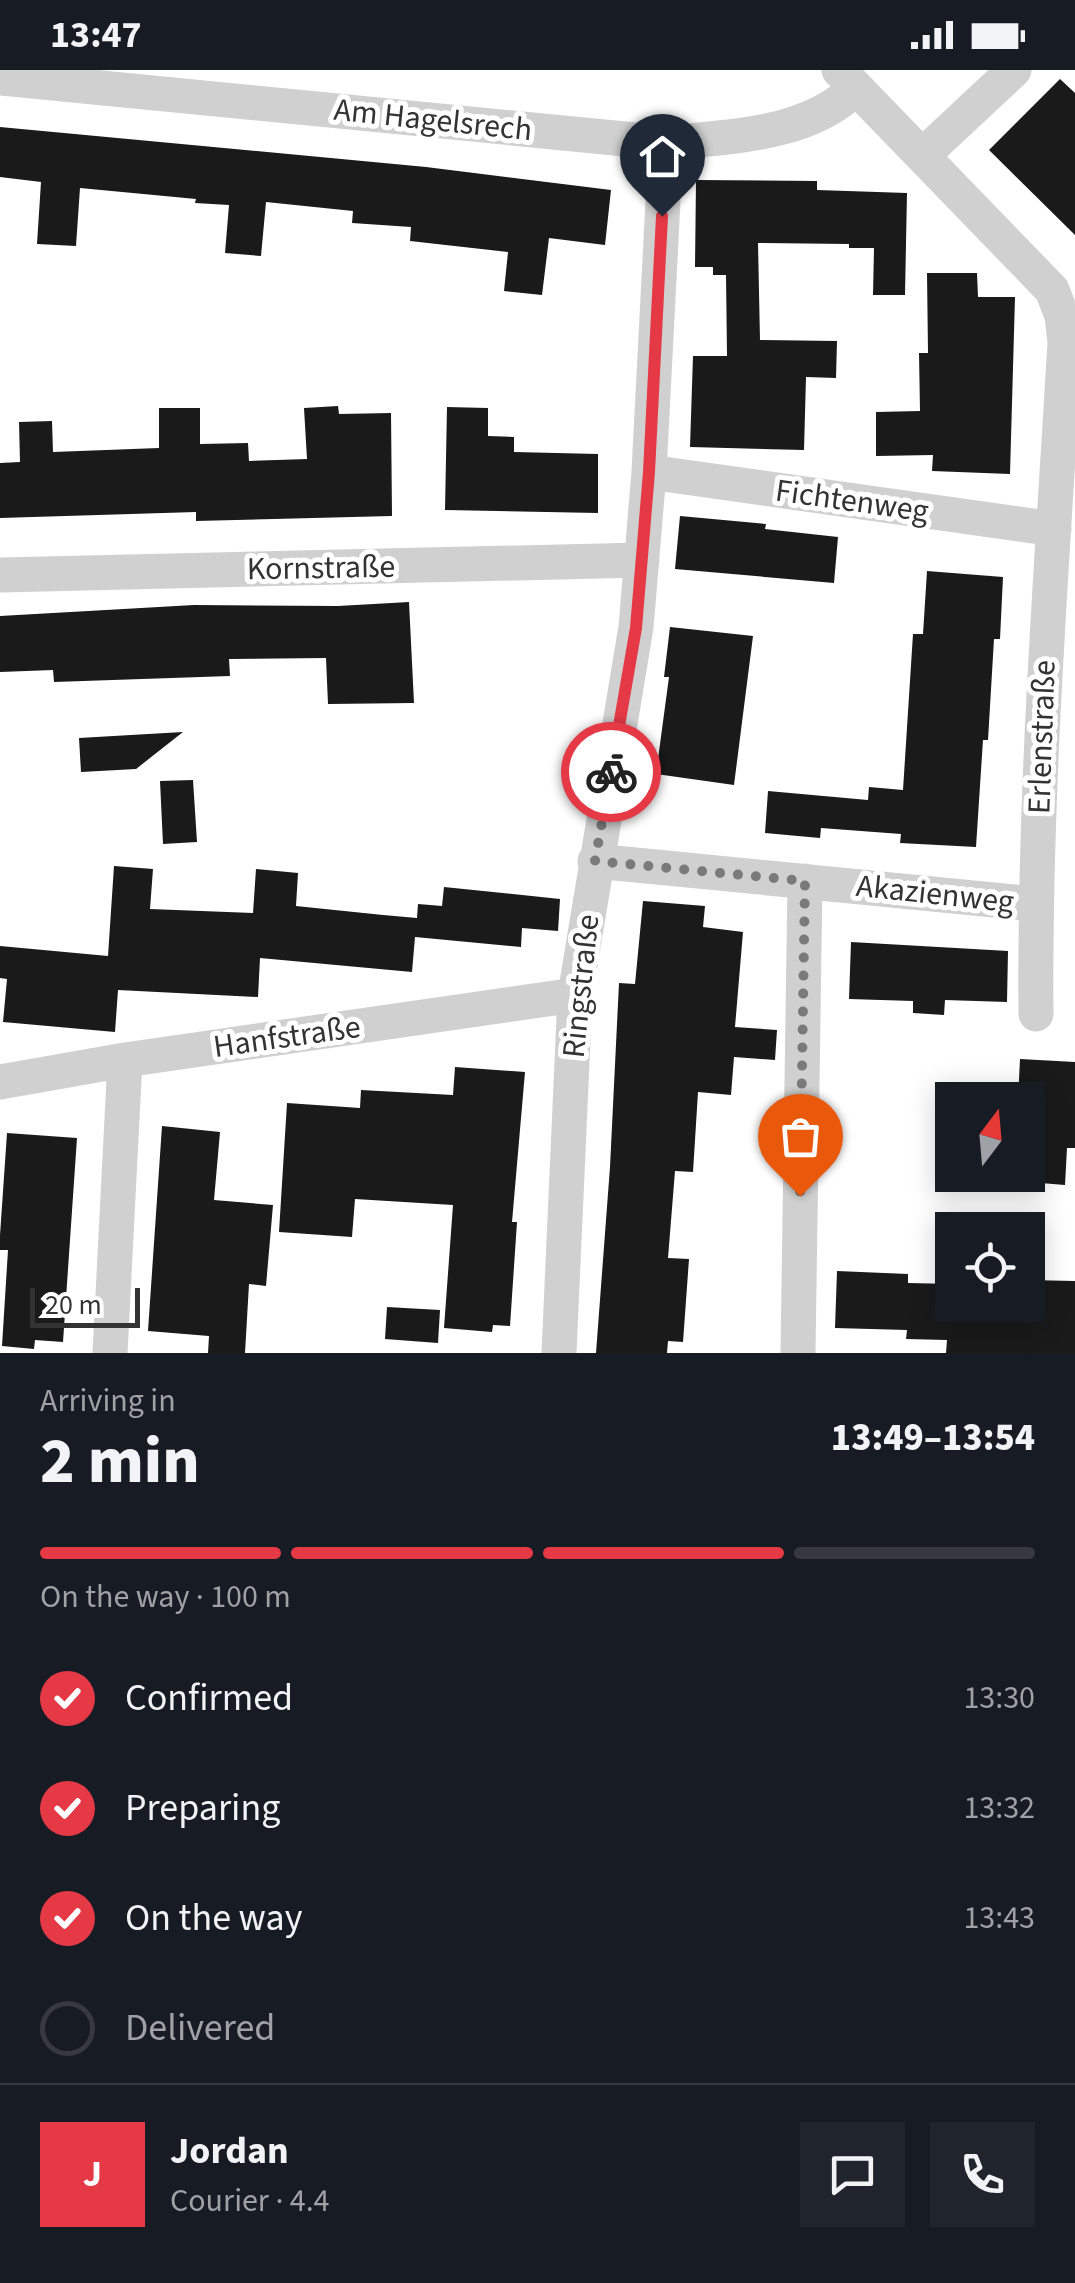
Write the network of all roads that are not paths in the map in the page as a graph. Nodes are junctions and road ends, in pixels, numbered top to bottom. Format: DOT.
graph roads {
  1 [pos="1014,70"];
  2 [pos="0,78"];
  3 [pos="847,79"];
  4 [pos="666,143"];
  5 [pos="922,155"];
  6 [pos="649,472"];
  7 [pos="1054,529"];
  8 [pos="642,560"];
  9 [pos="0,576"];
  10 [pos="595,861"];
  11 [pos="805,881"];
  12 [pos="1035,904"];
  13 [pos="575,995"];
  14 [pos="1036,1014"];
  15 [pos="124,1060"];
  16 [pos="0,1082"];
  17 [pos="110,1353"];
  18 [pos="559,1353"];
  19 [pos="798,1353"];
  1 -- 5 [label="street"];
  2 -- 4 [label="street, Am Hagelsrech"];
  3 -- 4 [label="street, Am Hagelsrech"];
  3 -- 5 [label="street, Erlenstraße"];
  4 -- 6 [label="street, Ringstraße"];
  5 -- 7 [label="street, Erlenstraße"];
  6 -- 7 [label="street, Fichtenweg"];
  6 -- 8 [label="street, Ringstraße"];
  7 -- 12 [label="street, Erlenstraße"];
  8 -- 9 [label="street, Kornstraße"];
  8 -- 10 [label="street, Ringstraße"];
  10 -- 11 [label="street, Akazienweg"];
  10 -- 13 [label="street, Ringstraße"];
  11 -- 12 [label="street, Akazienweg"];
  11 -- 19 [label="street"];
  12 -- 14 [label="street, Erlenstraße"];
  13 -- 15 [label="street, Hanfstraße"];
  13 -- 18 [label="street, Ringstraße"];
  15 -- 16 [label="street, Hanfstraße"];
  15 -- 17 [label="street"];
}
